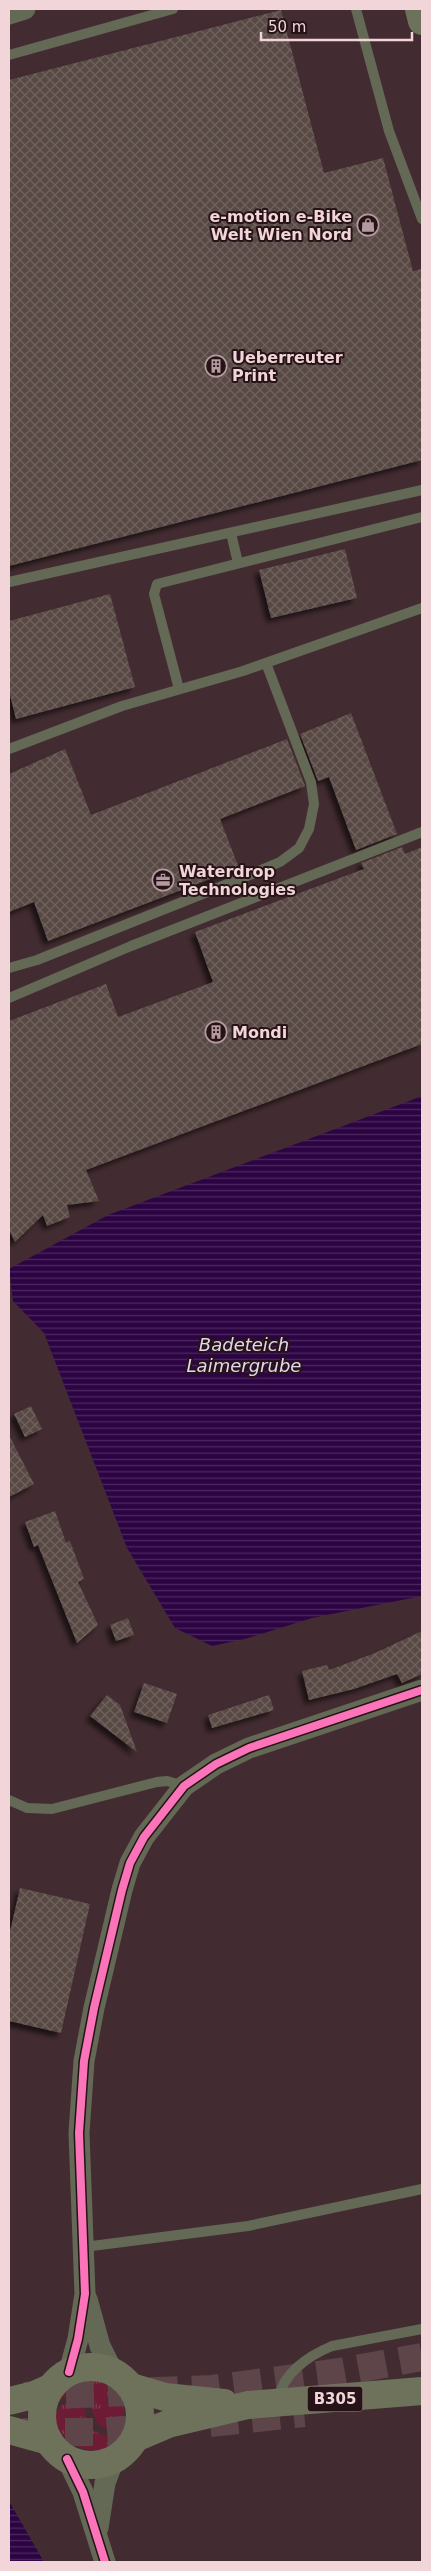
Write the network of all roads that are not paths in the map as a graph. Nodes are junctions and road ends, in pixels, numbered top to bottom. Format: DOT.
graph roads {
  1 [pos="25,9"];
  2 [pos="173,9"];
  3 [pos="356,9"];
  4 [pos="419,9"];
  5 [pos="9,14"];
  6 [pos="422,21"];
  7 [pos="9,55"];
  8 [pos="422,219"];
  9 [pos="422,490"];
  10 [pos="422,518"];
  11 [pos="231,533"];
  12 [pos="238,563"];
  13 [pos="9,582"];
  14 [pos="422,608"];
  15 [pos="266,663"];
  16 [pos="179,689"];
  17 [pos="9,750"];
  18 [pos="422,832"];
  19 [pos="9,968"];
  20 [pos="9,998"];
  21 [pos="422,1690"];
  22 [pos="184,1786"];
  23 [pos="9,1800"];
  24 [pos="422,2189"];
  25 [pos="84,2247"];
  26 [pos="85,2294"];
  27 [pos="422,2329"];
  28 [pos="122,2379"];
  29 [pos="60,2380"];
  30 [pos="422,2392"];
  31 [pos="9,2401"];
  32 [pos="278,2403"];
  33 [pos="248,2405"];
  34 [pos="9,2430"];
  35 [pos="135,2438"];
  36 [pos="58,2450"];
  37 [pos="114,2459"];
  38 [pos="98,2536"];
  39 [pos="105,2562"];
  1 -- 5 [label="street"];
  2 -- 7 [label="lane"];
  3 -- 8 [label="lane"];
  4 -- 6 [label="main road"];
  9 -- 11 [label="lane"];
  10 -- 12 [label="lane"];
  11 -- 12 [label="lane"];
  11 -- 13 [label="lane"];
  12 -- 16 [label="lane"];
  14 -- 15 [label="lane"];
  15 -- 16 [label="lane"];
  15 -- 19 [label="lane"];
  16 -- 17 [label="lane"];
  18 -- 20 [label="lane"];
  21 -- 22 [label="street"];
  22 -- 23 [label="lane"];
  22 -- 25 [label="street"];
  24 -- 25 [label="lane"];
  25 -- 26 [label="street"];
  26 -- 28 [label="street"];
  26 -- 29 [label="street"];
  27 -- 32 [label="lane"];
  28 -- 29 [label="main road, B305"];
  28 -- 33 [label="main road, B305"];
  28 -- 35 [label="main road"];
  29 -- 31 [label="main road, B305"];
  29 -- 36 [label="main road"];
  30 -- 32 [label="main road, B305"];
  32 -- 33 [label="main road, B305"];
  33 -- 35 [label="main road, B305"];
  34 -- 36 [label="main road, B305"];
  35 -- 37 [label="main road, B305"];
  36 -- 37 [label="main road, B305"];
  36 -- 38 [label="street"];
  37 -- 38 [label="street"];
  38 -- 39 [label="street"];
}
